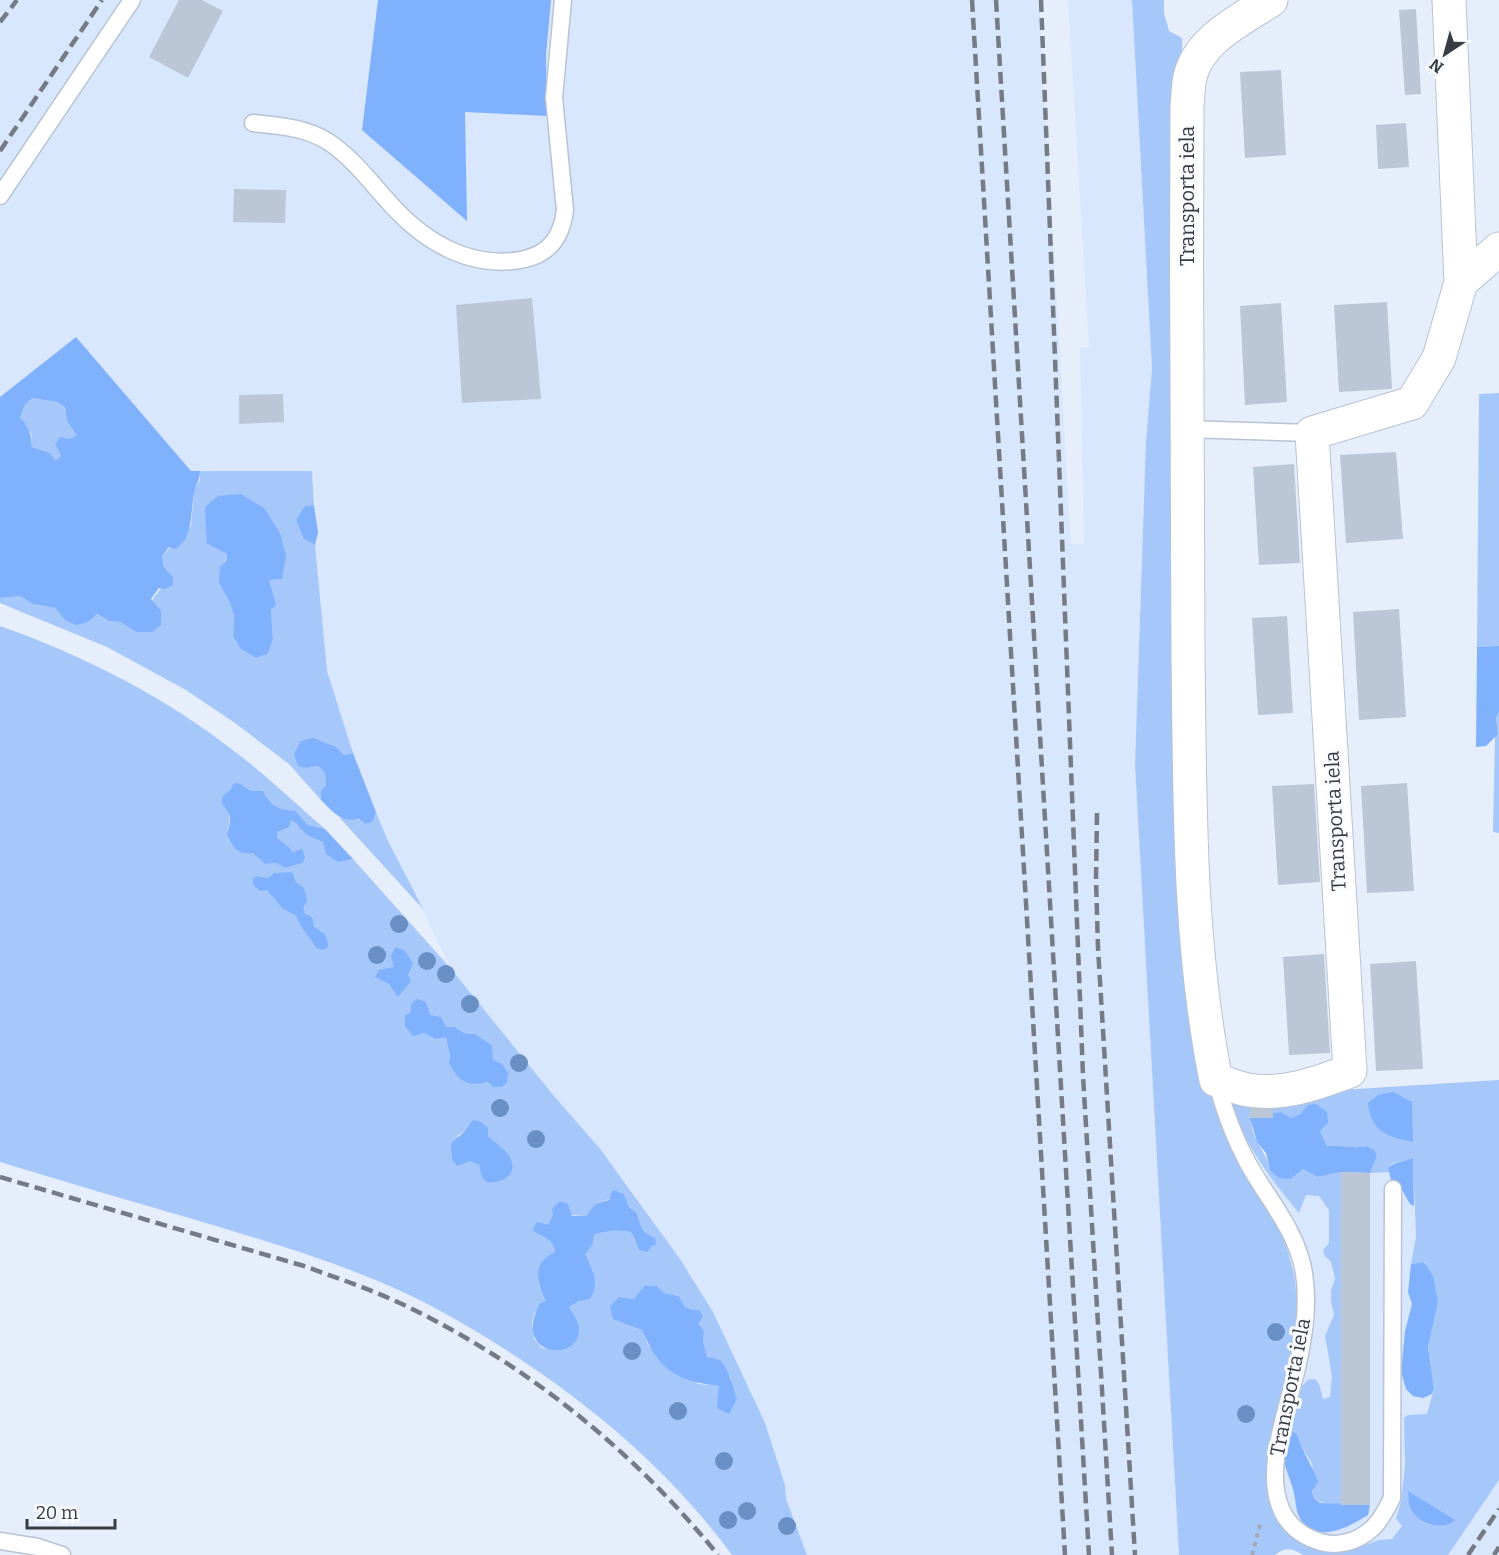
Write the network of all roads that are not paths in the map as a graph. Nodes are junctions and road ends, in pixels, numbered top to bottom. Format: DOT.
graph roads {
  1 [pos="132,0"];
  2 [pos="563,0"];
  3 [pos="1271,0"];
  4 [pos="1450,0"];
  5 [pos="253,123"];
  6 [pos="0,196"];
  7 [pos="1499,249"];
  8 [pos="1461,282"];
  9 [pos="1186,429"];
  10 [pos="1312,433"];
  11 [pos="1216,1080"];
  12 [pos="1392,1189"];
  13 [pos="0,1541"];
  14 [pos="62,1555"];
  1 -- 6 [label="lane"];
  2 -- 5 [label="lane"];
  3 -- 9 [label="street, Transporta iela"];
  4 -- 8 [label="street"];
  7 -- 8 [label="street"];
  8 -- 10 [label="street"];
  9 -- 10 [label="lane"];
  9 -- 11 [label="street, Transporta iela"];
  10 -- 11 [label="street, Transporta iela"];
  11 -- 12 [label="lane, Transporta iela"];
  13 -- 14 [label="lane"];
}
